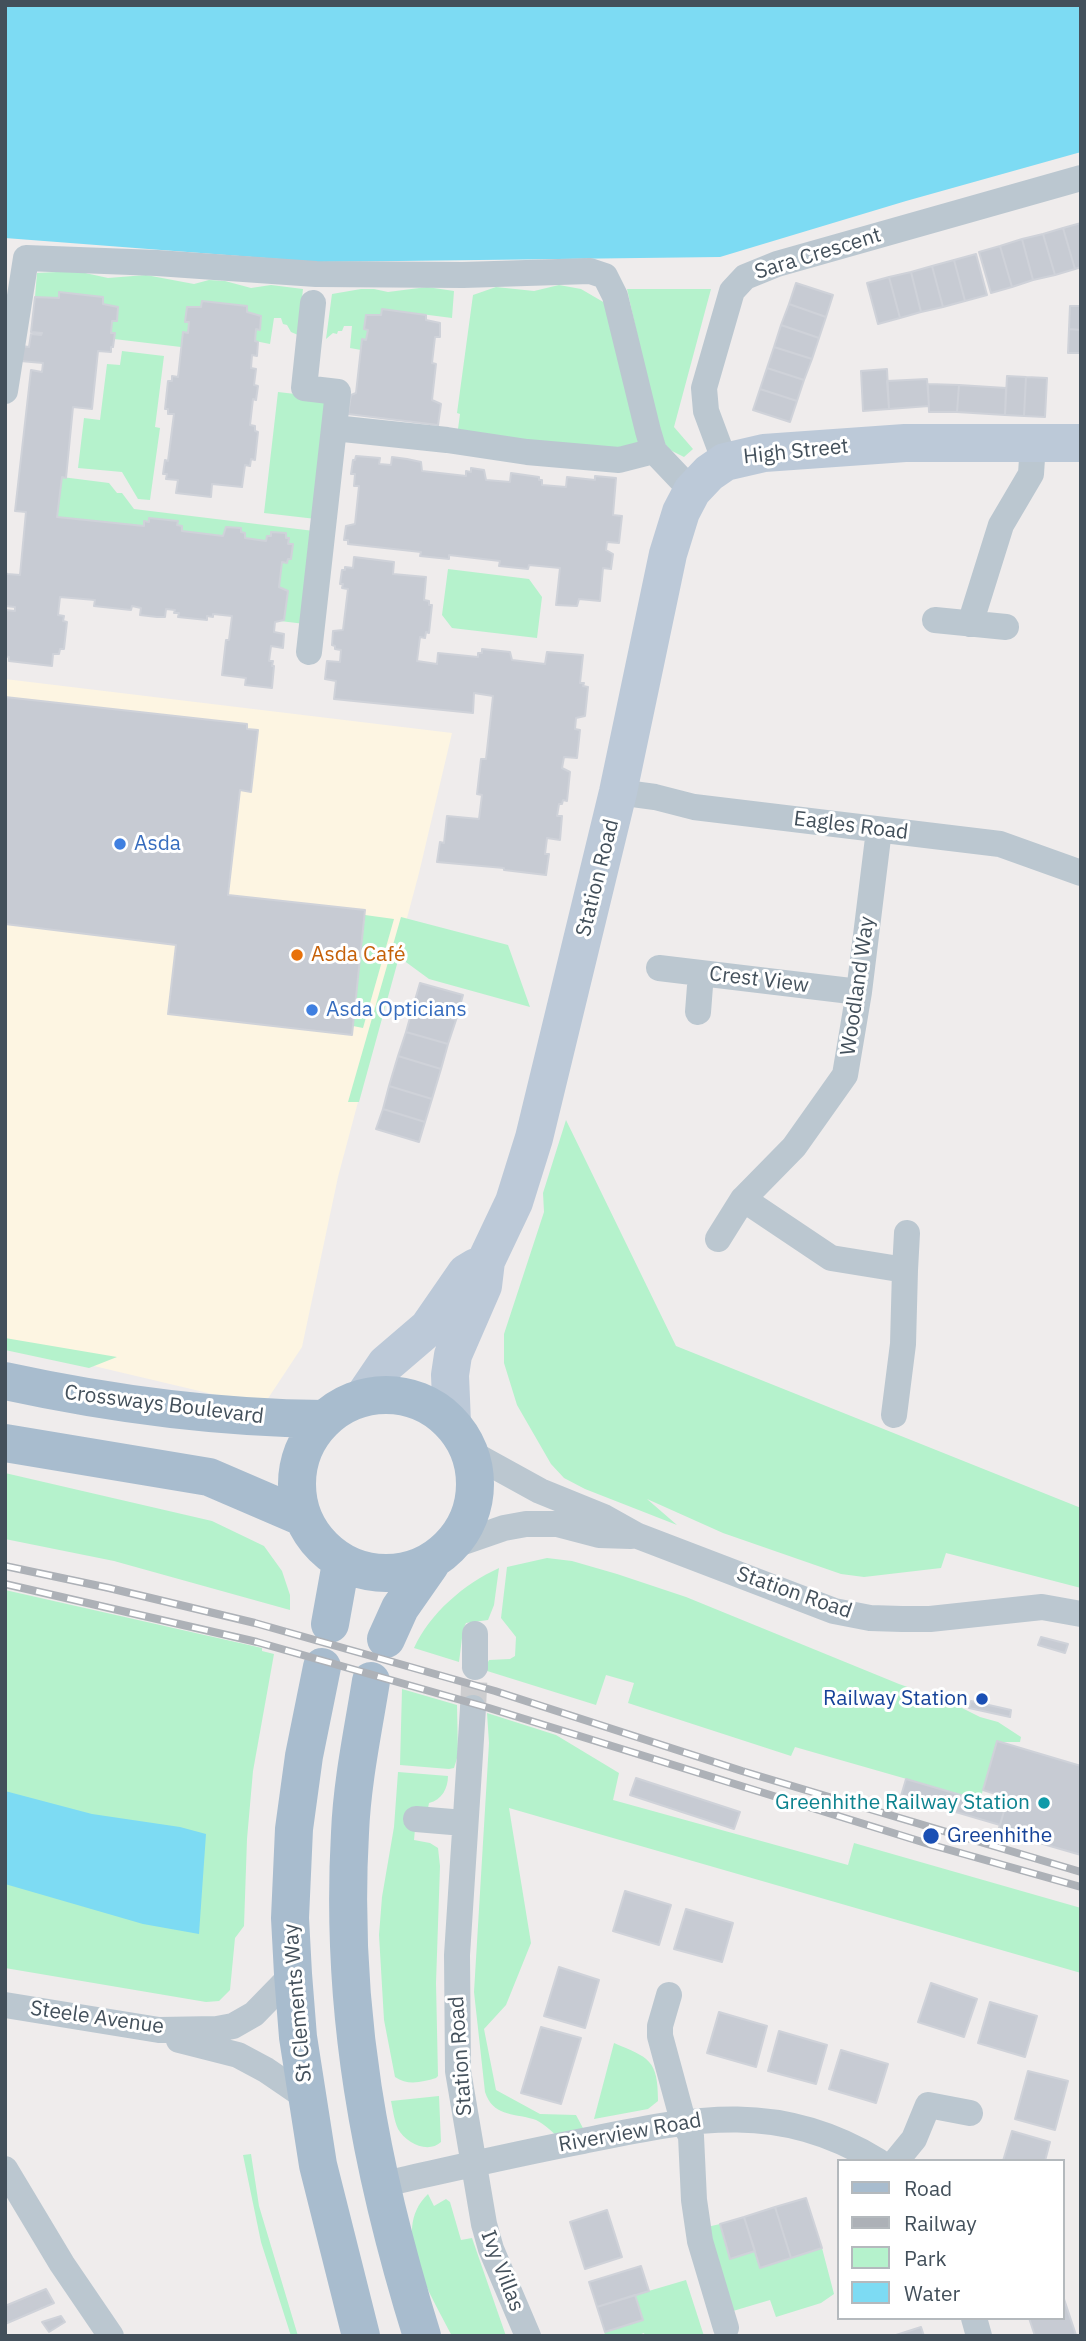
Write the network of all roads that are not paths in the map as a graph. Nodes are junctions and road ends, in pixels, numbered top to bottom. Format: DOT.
graph roads {
  1 [pos="1081,178"];
  2 [pos="313,303"];
  3 [pos="5,391"];
  4 [pos="334,428"];
  5 [pos="1033,443"];
  6 [pos="1081,443"];
  7 [pos="654,451"];
  8 [pos="725,462"];
  9 [pos="692,491"];
  10 [pos="935,621"];
  11 [pos="970,624"];
  12 [pos="1006,627"];
  13 [pos="309,652"];
  14 [pos="618,792"];
  15 [pos="879,830"];
  16 [pos="1081,873"];
  17 [pos="659,968"];
  18 [pos="701,973"];
  19 [pos="859,992"];
  20 [pos="698,1012"];
  21 [pos="743,1199"];
  22 [pos="907,1233"];
  23 [pos="718,1239"];
  24 [pos="486,1261"];
  25 [pos="905,1270"];
  26 [pos="5,1381"];
  27 [pos="365,1395"];
  28 [pos="894,1415"];
  29 [pos="324,1419"];
  30 [pos="462,1438"];
  31 [pos="5,1443"];
  32 [pos="302,1517"];
  33 [pos="638,1536"];
  34 [pos="441,1555"];
  35 [pos="341,1563"];
  36 [pos="1081,1614"];
  37 [pos="330,1624"];
  38 [pos="475,1634"];
  39 [pos="386,1639"];
  40 [pos="322,1667"];
  41 [pos="475,1667"];
  42 [pos="371,1681"];
  43 [pos="473,1708"];
  44 [pos="416,1819"];
  45 [pos="464,1822"];
  46 [pos="293,1974"];
  47 [pos="669,1995"];
  48 [pos="5,2005"];
  49 [pos="159,2030"];
  50 [pos="307,2098"];
  51 [pos="970,2113"];
  52 [pos="683,2121"];
  53 [pos="874,2159"];
  54 [pos="898,2159"];
  55 [pos="472,2163"];
  56 [pos="5,2169"];
  57 [pos="379,2185"];
  58 [pos="726,2328"];
  59 [pos="111,2336"];
  60 [pos="362,2336"];
  61 [pos="422,2336"];
  62 [pos="528,2336"];
  1 -- 8 [label="street, Sara Crescent"];
  2 -- 4 [label="street"];
  3 -- 7 [label="street"];
  4 -- 7 [label="street"];
  4 -- 13 [label="street"];
  5 -- 6 [label="main road, High Street"];
  5 -- 8 [label="main road, High Street"];
  5 -- 11 [label="street"];
  7 -- 9 [label="street"];
  8 -- 9 [label="main road, High Street"];
  9 -- 14 [label="main road, Station Road"];
  10 -- 11 [label="street"];
  11 -- 12 [label="street"];
  14 -- 15 [label="street, Eagles Road"];
  14 -- 24 [label="main road, Station Road"];
  15 -- 16 [label="street, Eagles Road"];
  15 -- 19 [label="street, Woodland Way"];
  17 -- 18 [label="street, Crest View"];
  18 -- 19 [label="street, Crest View"];
  18 -- 20 [label="street"];
  19 -- 21 [label="street, Woodland Way"];
  21 -- 23 [label="street, Woodland Way"];
  21 -- 25 [label="street"];
  22 -- 25 [label="street"];
  24 -- 27 [label="main road, Station Road"];
  24 -- 30 [label="main road, Station Road"];
  25 -- 28 [label="street"];
  26 -- 29 [label="main road, Crossways Boulevard"];
  27 -- 29 [label="main road"];
  27 -- 30 [label="main road"];
  29 -- 32 [label="main road"];
  30 -- 33 [label="street, Station Road"];
  30 -- 34 [label="main road"];
  31 -- 32 [label="main road"];
  32 -- 35 [label="main road"];
  33 -- 34 [label="street, Station Road"];
  33 -- 36 [label="street, Station Road"];
  34 -- 35 [label="main road"];
  34 -- 39 [label="main road"];
  35 -- 37 [label="main road"];
  38 -- 41 [label="street"];
  40 -- 46 [label="main road, St Clements Way"];
  42 -- 57 [label="main road"];
  43 -- 45 [label="street, Station Road"];
  44 -- 45 [label="street"];
  45 -- 55 [label="street, Station Road"];
  46 -- 49 [label="street, Steele Avenue"];
  46 -- 50 [label="main road, St Clements Way"];
  47 -- 52 [label="street"];
  48 -- 49 [label="street, Steele Avenue"];
  49 -- 50 [label="street"];
  50 -- 60 [label="main road, St Clements Way"];
  51 -- 54 [label="street"];
  52 -- 53 [label="street, Riverview Road"];
  52 -- 55 [label="street, Riverview Road"];
  52 -- 58 [label="street"];
  55 -- 57 [label="street, Riverview Road"];
  55 -- 62 [label="street, Ivy Villas"];
  56 -- 59 [label="street"];
  57 -- 61 [label="main road"];
}
